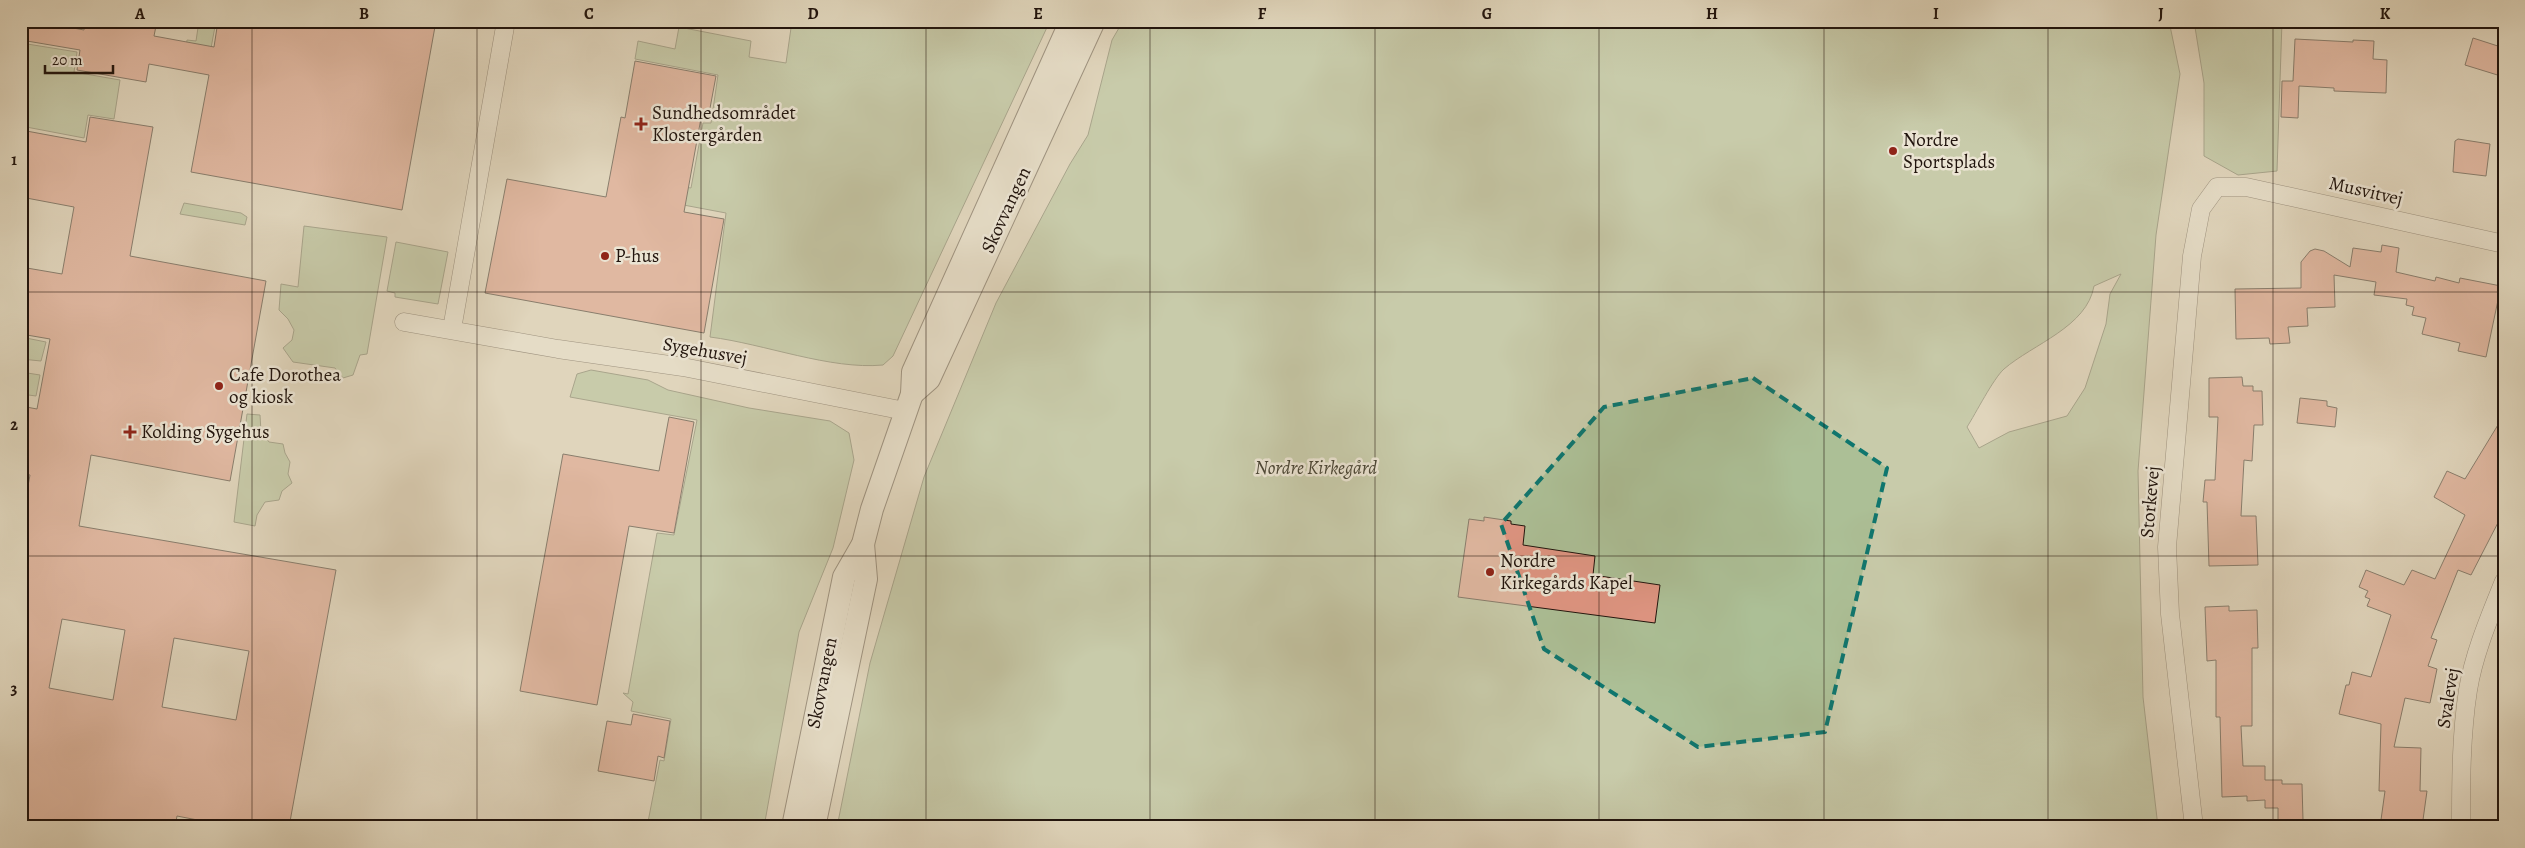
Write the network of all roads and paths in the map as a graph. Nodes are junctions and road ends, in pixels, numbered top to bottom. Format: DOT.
graph roads {
  1 [pos="506,21"];
  2 [pos="1071,21"];
  3 [pos="1094,21"];
  4 [pos="2218,188"];
  5 [pos="2504,244"];
  6 [pos="404,322"];
  7 [pos="452,329"];
  8 [pos="909,402"];
  9 [pos="863,544"];
  10 [pos="2504,581"];
  11 [pos="793,827"];
  12 [pos="814,827"];
  13 [pos="2194,827"];
  14 [pos="2461,827"];
  1 -- 7 [label="street"];
  2 -- 8 [label="street, Skovvangen"];
  3 -- 8 [label="street, Skovvangen"];
  4 -- 5 [label="street, Musvitvej"];
  4 -- 13 [label="street, Storkevej"];
  6 -- 7 [label="street"];
  7 -- 8 [label="street, Sygehusvej"];
  8 -- 9 [label="street, Skovvangen"];
  9 -- 11 [label="street, Skovvangen"];
  9 -- 12 [label="street, Skovvangen"];
  10 -- 14 [label="street, Svalevej"];
}
